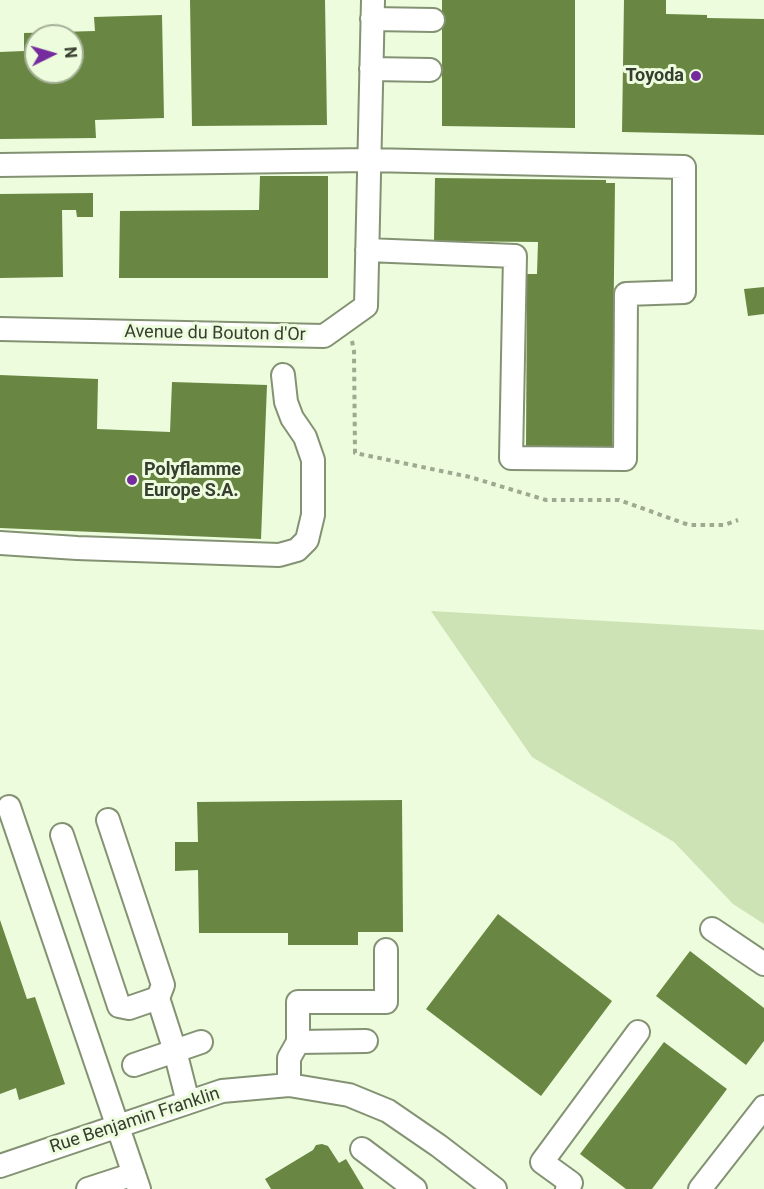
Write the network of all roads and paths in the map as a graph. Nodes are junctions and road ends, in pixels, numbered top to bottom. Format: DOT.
graph roads {
  1 [pos="373,10"];
  2 [pos="433,20"];
  3 [pos="371,69"];
  4 [pos="430,70"];
  5 [pos="369,160"];
  6 [pos="0,165"];
  7 [pos="367,250"];
  8 [pos="0,329"];
  9 [pos="283,375"];
  10 [pos="0,543"];
  11 [pos="9,807"];
  12 [pos="108,820"];
  13 [pos="62,835"];
  14 [pos="712,929"];
  15 [pos="386,950"];
  16 [pos="764,964"];
  17 [pos="158,998"];
  18 [pos="638,1032"];
  19 [pos="366,1041"];
  20 [pos="201,1042"];
  21 [pos="298,1042"];
  22 [pos="175,1051"];
  23 [pos="134,1065"];
  24 [pos="289,1085"];
  25 [pos="188,1101"];
  26 [pos="764,1107"];
  27 [pos="117,1126"];
  28 [pos="362,1149"];
  29 [pos="0,1166"];
  30 [pos="136,1181"];
  31 [pos="467,1181"];
  32 [pos="88,1189"];
  33 [pos="414,1189"];
  34 [pos="495,1189"];
  35 [pos="567,1189"];
  36 [pos="700,1189"];
  1 -- 2 [label="street"];
  1 -- 3 [label="street, Avenue du Bouton d'Or"];
  3 -- 4 [label="street"];
  3 -- 5 [label="street, Avenue du Bouton d'Or"];
  5 -- 6 [label="street"];
  5 -- 7 [label="street, Avenue du Bouton d'Or"];
  5 -- 7 [label="street"];
  7 -- 8 [label="street, Avenue du Bouton d'Or"];
  9 -- 10 [label="street"];
  11 -- 27 [label="street"];
  12 -- 17 [label="street"];
  13 -- 17 [label="street"];
  14 -- 16 [label="street"];
  15 -- 21 [label="street"];
  17 -- 22 [label="street"];
  18 -- 35 [label="street"];
  19 -- 21 [label="street"];
  20 -- 22 [label="street"];
  21 -- 24 [label="street"];
  22 -- 23 [label="street"];
  22 -- 25 [label="street"];
  24 -- 25 [label="street, Rue Benjamin Franklin"];
  24 -- 31 [label="street, Rue Benjamin Franklin"];
  25 -- 27 [label="street, Rue Benjamin Franklin"];
  26 -- 36 [label="street"];
  27 -- 29 [label="street, Rue Benjamin Franklin"];
  27 -- 30 [label="street"];
  28 -- 33 [label="street"];
  30 -- 32 [label="street"];
  31 -- 34 [label="street, Rue Benjamin Franklin"];
}
